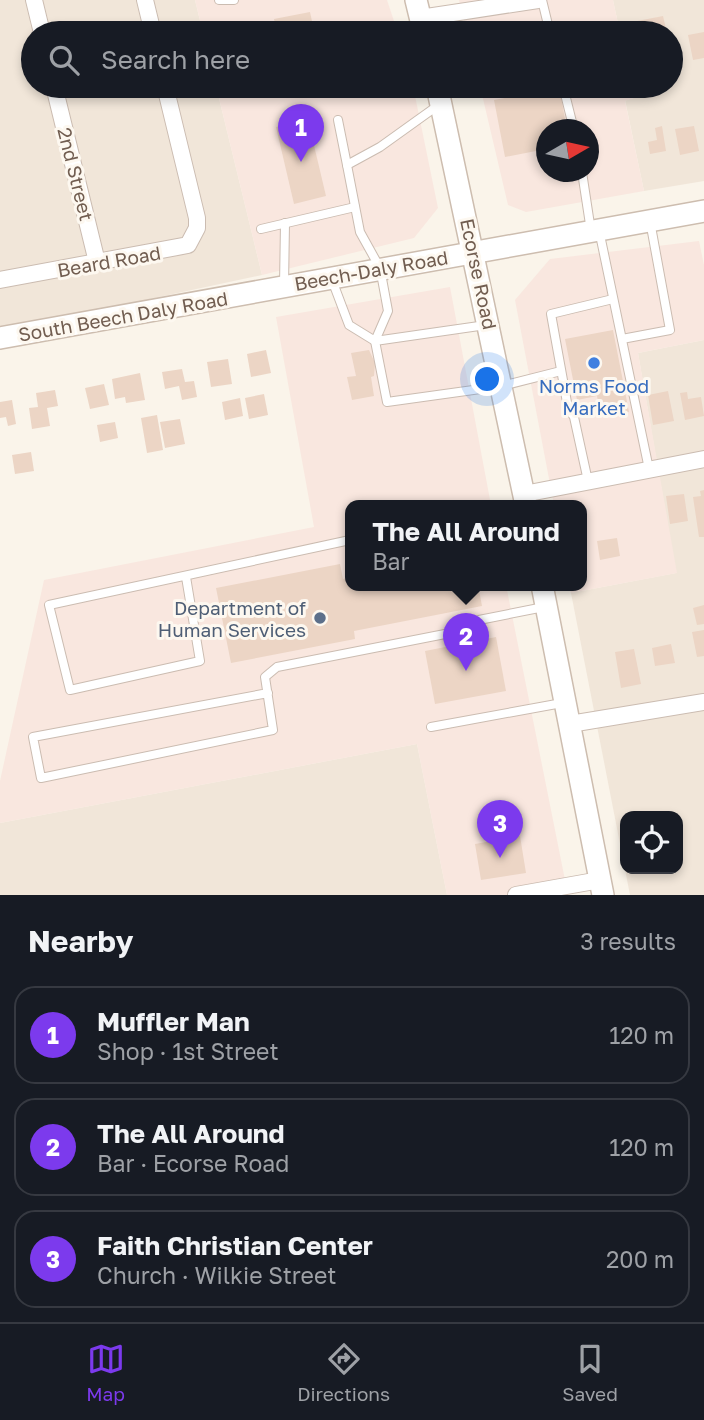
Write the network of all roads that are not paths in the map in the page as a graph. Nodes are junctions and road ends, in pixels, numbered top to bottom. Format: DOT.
graph roads {
  1 [pos="34,0"];
  2 [pos="145,0"];
  3 [pos="219,0"];
  4 [pos="234,0"];
  5 [pos="540,0"];
  6 [pos="420,17"];
  7 [pos="38,21"];
  8 [pos="150,21"];
  9 [pos="546,21"];
  10 [pos="57,98"];
  11 [pos="168,98"];
  12 [pos="435,98"];
  13 [pos="439,98"];
  14 [pos="566,98"];
  15 [pos="571,119"];
  16 [pos="338,120"];
  17 [pos="347,165"];
  18 [pos="584,182"];
  19 [pos="355,207"];
  20 [pos="704,211"];
  21 [pos="650,221"];
  22 [pos="285,223"];
  23 [pos="261,229"];
  24 [pos="595,231"];
  25 [pos="474,251"];
  26 [pos="97,262"];
  27 [pos="380,268"];
  28 [pos="331,277"];
  29 [pos="0,280"];
  30 [pos="284,286"];
  31 [pos="246,293"];
  32 [pos="612,299"];
  33 [pos="489,325"];
  34 [pos="0,338"];
  35 [pos="622,339"];
  36 [pos="376,341"];
  37 [pos="561,371"];
  38 [pos="502,386"];
  39 [pos="704,459"];
  40 [pos="649,469"];
  41 [pos="587,481"];
  42 [pos="525,499"];
  43 [pos="345,541"];
  44 [pos="186,577"];
  45 [pos="543,591"];
  46 [pos="547,607"];
  47 [pos="268,693"];
  48 [pos="704,702"];
  49 [pos="565,703"];
  50 [pos="570,724"];
  51 [pos="431,727"];
  52 [pos="602,887"];
  53 [pos="516,895"];
  1 -- 7 [label="street"];
  2 -- 8 [label="street"];
  3 -- 4 [label="lane"];
  5 -- 6 [label="street"];
  5 -- 9 [label="lane"];
  10 -- 26 [label="street, 2nd Street"];
  11 -- 26 [label="street, Beard Road"];
  12 -- 17 [label="lane"];
  13 -- 25 [label="street, Ecorse Road"];
  14 -- 15 [label="lane"];
  16 -- 17 [label="lane"];
  17 -- 19 [label="lane"];
  18 -- 24 [label="lane"];
  19 -- 22 [label="lane"];
  19 -- 27 [label="lane"];
  20 -- 21 [label="street, Beech-Daly Road"];
  21 -- 24 [label="street, Beech-Daly Road"];
  21 -- 35 [label="lane"];
  22 -- 23 [label="lane"];
  22 -- 30 [label="lane"];
  24 -- 25 [label="street, Beech-Daly Road"];
  24 -- 32 [label="lane"];
  25 -- 27 [label="street, Beech-Daly Road"];
  25 -- 33 [label="street, Ecorse Road"];
  26 -- 29 [label="street, Beard Road"];
  27 -- 28 [label="street, Beech-Daly Road"];
  27 -- 36 [label="lane"];
  28 -- 30 [label="street, Beech-Daly Road"];
  28 -- 36 [label="lane"];
  30 -- 31 [label="street, Beech-Daly Road"];
  31 -- 34 [label="street, South Beech Daly Road"];
  32 -- 35 [label="lane"];
  32 -- 37 [label="lane"];
  33 -- 36 [label="lane"];
  33 -- 38 [label="street, Ecorse Road"];
  35 -- 40 [label="lane"];
  36 -- 38 [label="lane"];
  37 -- 38 [label="lane"];
  37 -- 41 [label="lane"];
  38 -- 42 [label="street, Ecorse Road"];
  39 -- 40 [label="street"];
  40 -- 41 [label="street"];
  41 -- 42 [label="street"];
  43 -- 44 [label="lane"];
  44 -- 44 [label="lane"];
  45 -- 46 [label="street"];
  46 -- 47 [label="lane"];
  46 -- 49 [label="street"];
  47 -- 47 [label="lane"];
  48 -- 50 [label="street"];
  49 -- 50 [label="street"];
  49 -- 51 [label="lane"];
  50 -- 52 [label="street"];
  52 -- 53 [label="street"];
}
